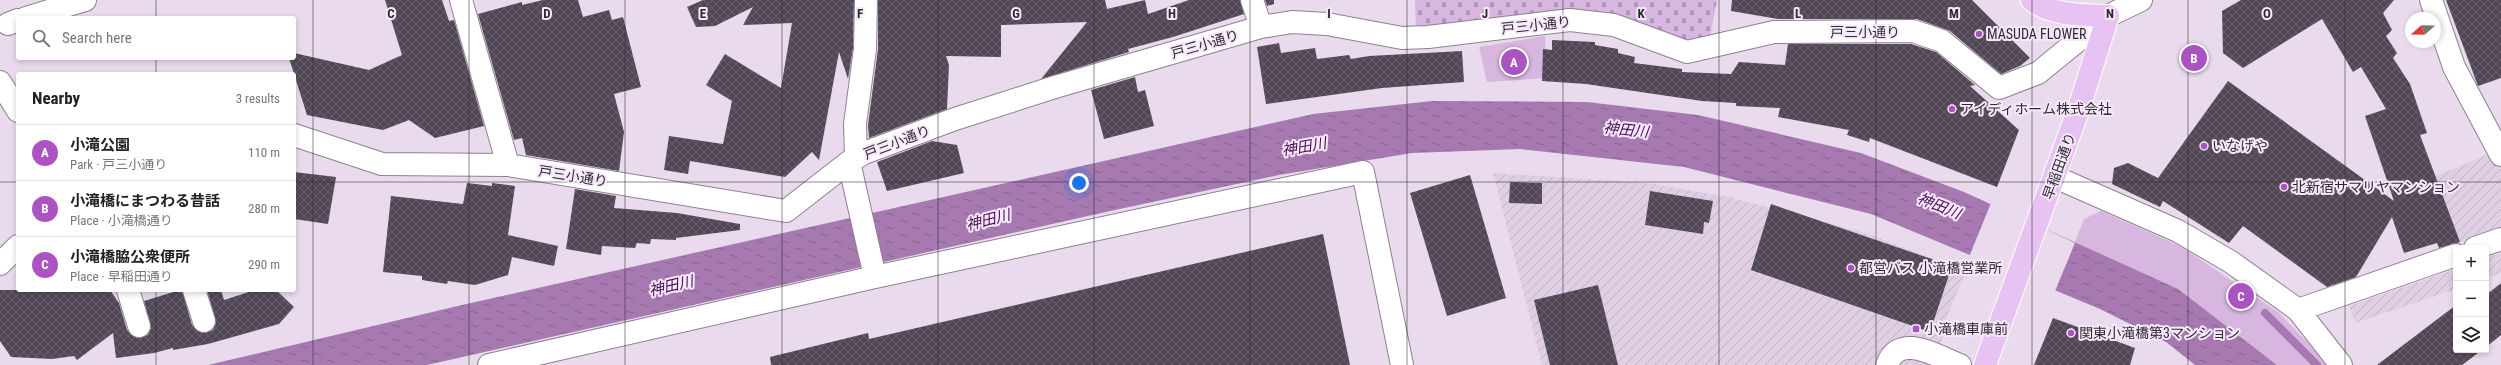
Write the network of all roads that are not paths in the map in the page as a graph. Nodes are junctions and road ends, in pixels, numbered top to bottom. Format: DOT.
graph roads {
  1 [pos="85,0"];
  2 [pos="461,0"];
  3 [pos="866,0"];
  4 [pos="1252,0"];
  5 [pos="2032,0"];
  6 [pos="2141,0"];
  7 [pos="2431,0"];
  8 [pos="2109,8"];
  9 [pos="33,16"];
  10 [pos="1261,27"];
  11 [pos="0,82"];
  12 [pos="16,108"];
  13 [pos="2494,129"];
  14 [pos="296,136"];
  15 [pos="2501,155"];
  16 [pos="852,160"];
  17 [pos="508,165"];
  18 [pos="2055,177"];
  19 [pos="2501,239"];
  20 [pos="2484,245"];
  21 [pos="16,248"];
  22 [pos="2453,255"];
  23 [pos="0,264"];
  24 [pos="874,270"];
  25 [pos="129,292"];
  26 [pos="195,292"];
  27 [pos="2298,310"];
  28 [pos="204,321"];
  29 [pos="139,326"];
  30 [pos="489,365"];
  31 [pos="1402,365"];
  32 [pos="1886,365"];
  33 [pos="1960,365"];
  34 [pos="1985,365"];
  35 [pos="2341,365"];
  1 -- 9 [label="street"];
  2 -- 17 [label="street"];
  3 -- 16 [label="street"];
  4 -- 10 [label="street"];
  5 -- 8 [label="main road"];
  6 -- 8 [label="street"];
  7 -- 13 [label="street"];
  8 -- 10 [label="street, 戸三小通り"];
  8 -- 18 [label="main road, 早稲田通り"];
  10 -- 16 [label="street, 戸三小通り"];
  11 -- 12 [label="street"];
  13 -- 15 [label="street"];
  14 -- 17 [label="street, 戸三小通り"];
  16 -- 17 [label="street, 戸三小通り"];
  16 -- 24 [label="street"];
  18 -- 27 [label="street"];
  18 -- 34 [label="main road, 早稲田通り"];
  19 -- 20 [label="street"];
  21 -- 23 [label="street"];
  22 -- 27 [label="street"];
  24 -- 30 [label="street"];
  24 -- 31 [label="street"];
  25 -- 29 [label="street"];
  26 -- 28 [label="street"];
  27 -- 35 [label="street"];
  32 -- 33 [label="street"];
}
